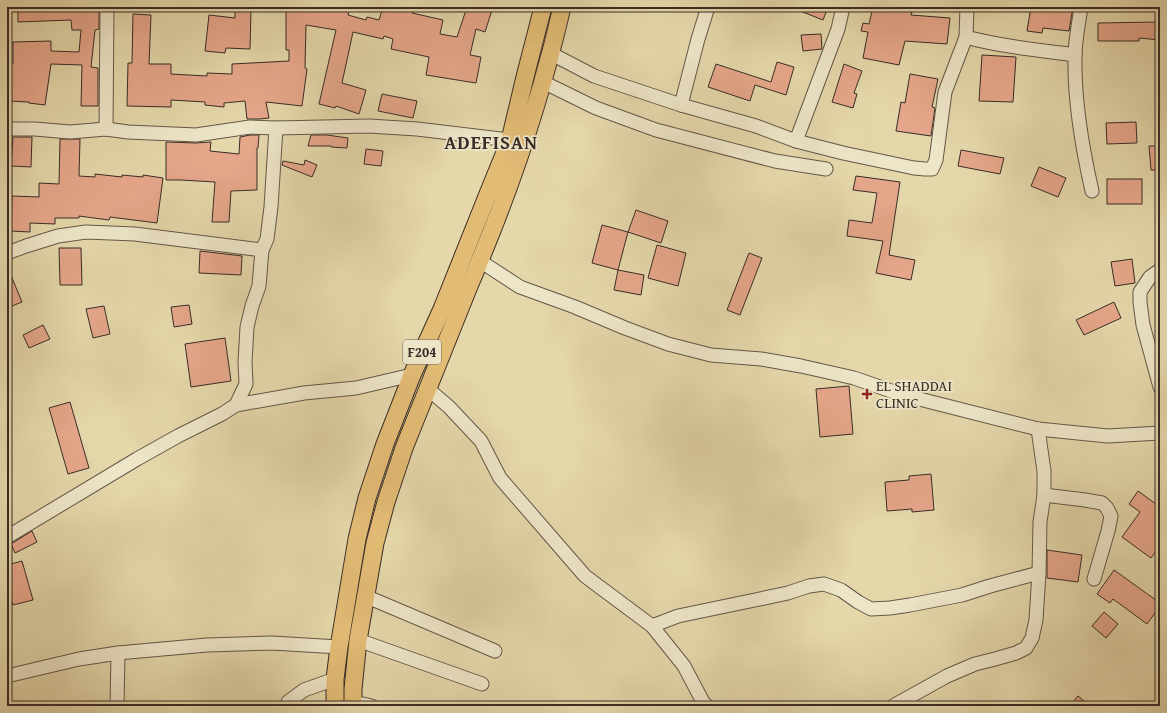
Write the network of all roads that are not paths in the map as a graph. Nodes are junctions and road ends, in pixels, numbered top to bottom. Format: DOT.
graph roads {
  1 [pos="111,7"];
  2 [pos="543,7"];
  3 [pos="562,7"];
  4 [pos="708,7"];
  5 [pos="843,7"];
  6 [pos="967,7"];
  7 [pos="1081,7"];
  8 [pos="966,37"];
  9 [pos="550,53"];
  10 [pos="1075,55"];
  11 [pos="543,82"];
  12 [pos="680,105"];
  13 [pos="276,128"];
  14 [pos="7,129"];
  15 [pos="106,129"];
  16 [pos="510,140"];
  17 [pos="796,141"];
  18 [pos="826,169"];
  19 [pos="1092,191"];
  20 [pos="262,250"];
  21 [pos="7,253"];
  22 [pos="480,260"];
  23 [pos="1160,270"];
  24 [pos="412,375"];
  25 [pos="1160,387"];
  26 [pos="428,389"];
  27 [pos="236,405"];
  28 [pos="1038,429"];
  29 [pos="1160,434"];
  30 [pos="1044,495"];
  31 [pos="7,537"];
  32 [pos="1039,573"];
  33 [pos="1094,579"];
  34 [pos="365,596"];
  35 [pos="652,626"];
  36 [pos="358,640"];
  37 [pos="339,647"];
  38 [pos="494,651"];
  39 [pos="118,654"];
  40 [pos="7,676"];
  41 [pos="335,679"];
  42 [pos="482,684"];
  43 [pos="353,704"];
  44 [pos="703,705"];
  45 [pos="117,706"];
  46 [pos="286,706"];
  47 [pos="335,706"];
  48 [pos="372,706"];
  49 [pos="893,706"];
  1 -- 15 [label="street"];
  2 -- 16 [label="main road, F204"];
  3 -- 9 [label="main road, F204"];
  4 -- 12 [label="street"];
  5 -- 17 [label="street"];
  6 -- 8 [label="street"];
  7 -- 10 [label="street"];
  8 -- 10 [label="street"];
  8 -- 17 [label="street"];
  9 -- 11 [label="main road, F204"];
  9 -- 12 [label="street"];
  10 -- 19 [label="street"];
  11 -- 18 [label="street"];
  11 -- 22 [label="main road, F204"];
  12 -- 17 [label="street"];
  13 -- 15 [label="street"];
  13 -- 16 [label="street"];
  13 -- 20 [label="street"];
  14 -- 15 [label="street"];
  16 -- 24 [label="main road, F204"];
  20 -- 21 [label="street"];
  20 -- 27 [label="street"];
  22 -- 26 [label="main road, F204"];
  22 -- 28 [label="street"];
  23 -- 25 [label="street"];
  24 -- 27 [label="street"];
  24 -- 37 [label="main road, F204"];
  26 -- 34 [label="main road, F204"];
  26 -- 35 [label="street"];
  27 -- 31 [label="street"];
  28 -- 29 [label="street"];
  28 -- 30 [label="street"];
  30 -- 32 [label="street"];
  30 -- 33 [label="street"];
  32 -- 35 [label="street"];
  32 -- 49 [label="street"];
  34 -- 36 [label="main road, F204"];
  34 -- 38 [label="street"];
  35 -- 44 [label="street"];
  36 -- 42 [label="street"];
  36 -- 43 [label="main road, F204"];
  37 -- 39 [label="street"];
  37 -- 41 [label="main road, F204"];
  39 -- 40 [label="street"];
  39 -- 45 [label="street"];
  41 -- 46 [label="street"];
  41 -- 47 [label="main road, F204"];
  43 -- 48 [label="street"];
}
